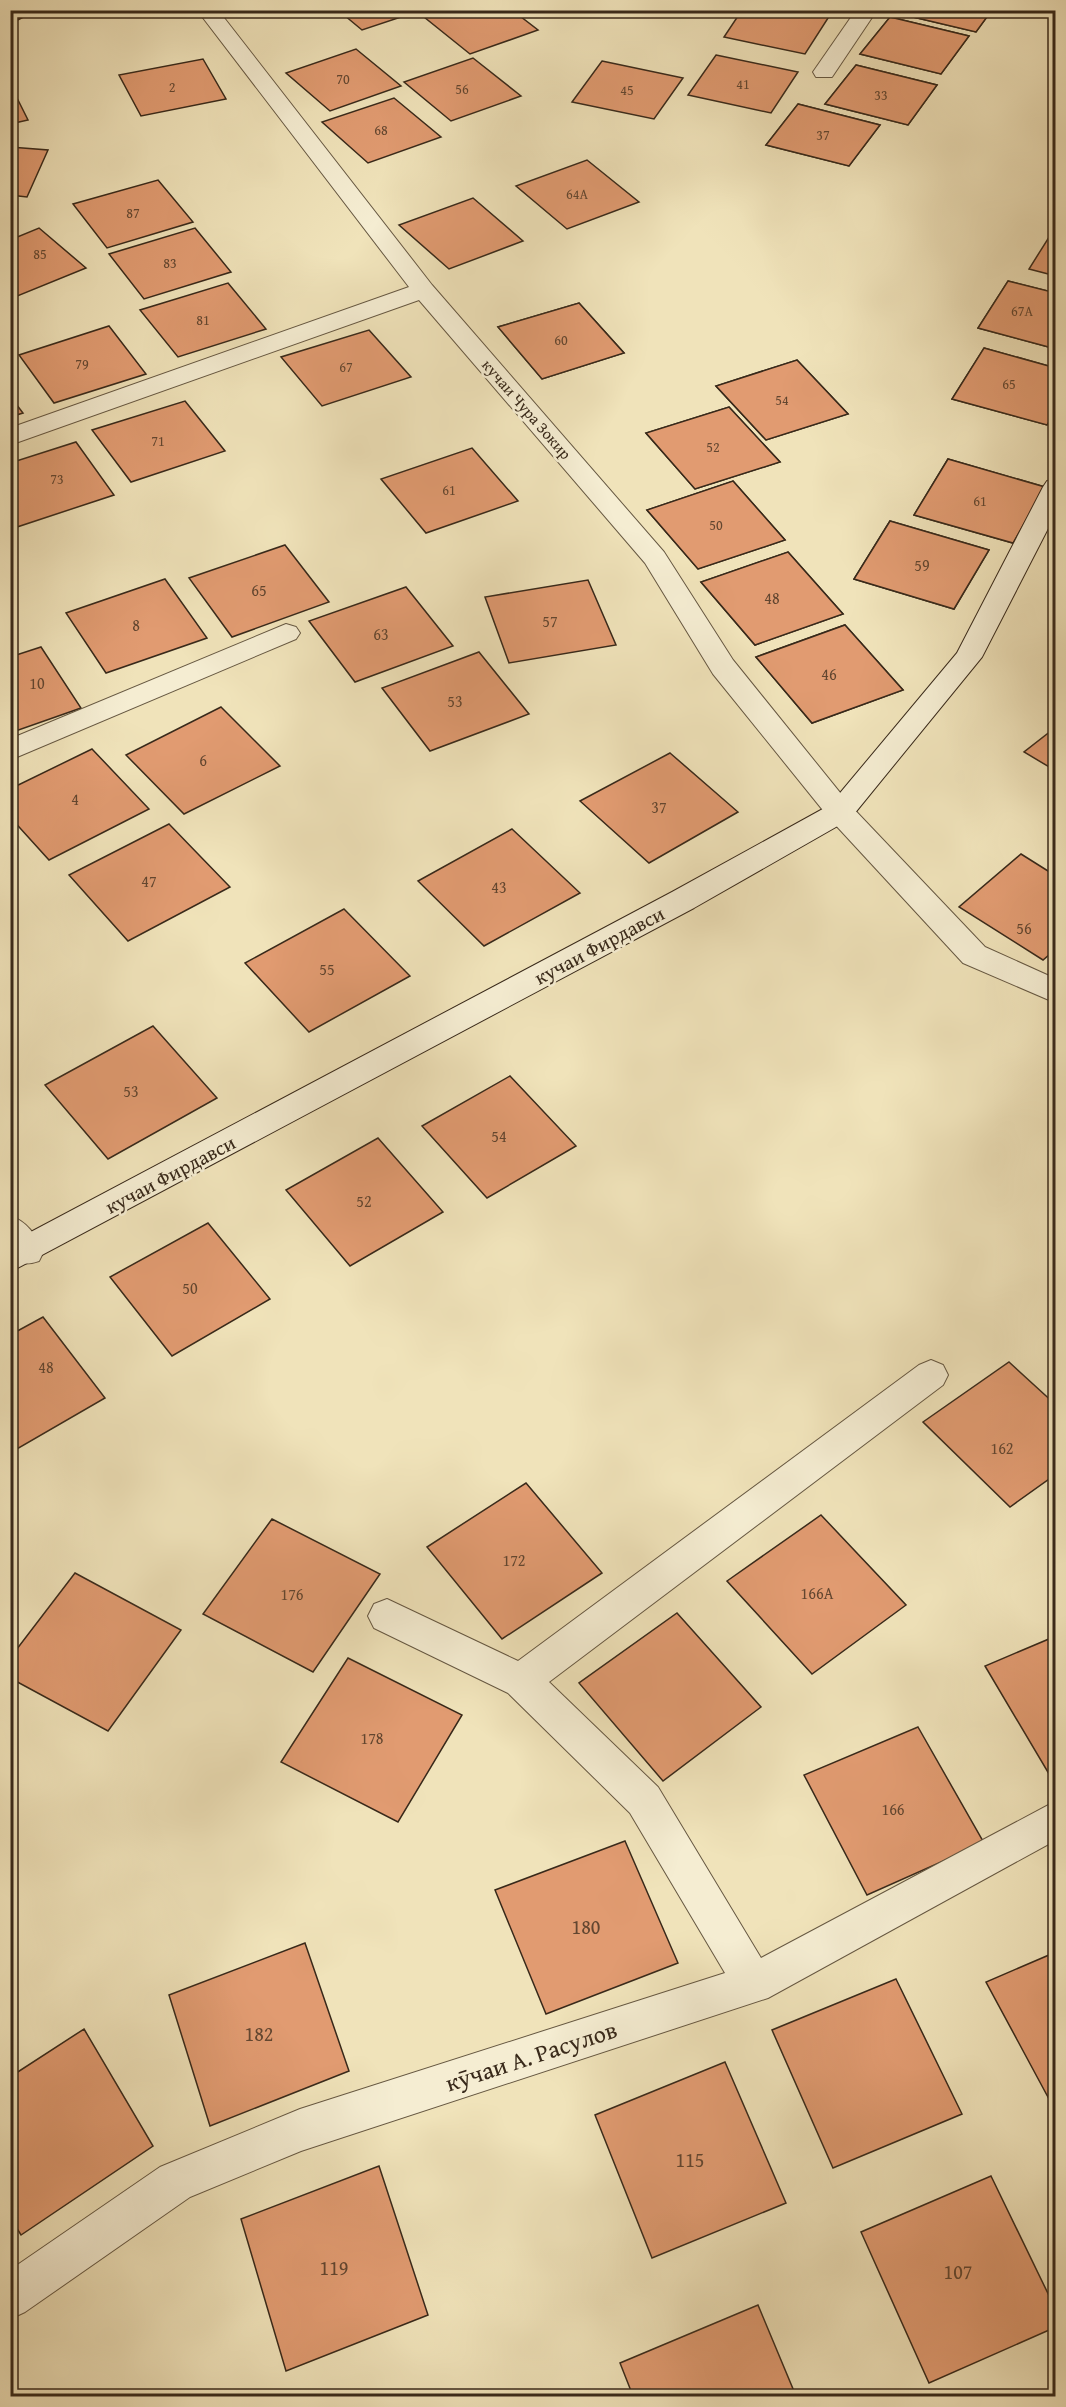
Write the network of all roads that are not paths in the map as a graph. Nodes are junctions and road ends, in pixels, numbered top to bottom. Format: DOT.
graph roads {
  1 [pos="207,10"];
  2 [pos="867,10"];
  3 [pos="824,72"];
  4 [pos="424,290"];
  5 [pos="10,437"];
  6 [pos="1056,487"];
  7 [pos="286,633"];
  8 [pos="10,750"];
  9 [pos="840,812"];
  10 [pos="1056,993"];
  11 [pos="16,1246"];
  12 [pos="931,1375"];
  13 [pos="387,1616"];
  14 [pos="521,1681"];
  15 [pos="1056,1819"];
  16 [pos="754,1984"];
  17 [pos="10,2297"];
  1 -- 4 [label="street, кучаи Чура Зокир"];
  2 -- 3 [label="street"];
  4 -- 5 [label="street"];
  4 -- 9 [label="street, кучаи Чура Зокир"];
  6 -- 9 [label="street, кучаи Фирдавси"];
  7 -- 8 [label="street"];
  9 -- 10 [label="street, кучаи Чура Зокир"];
  9 -- 11 [label="street, кучаи Фирдавси"];
  12 -- 14 [label="street"];
  13 -- 14 [label="street"];
  14 -- 16 [label="street"];
  15 -- 16 [label="street, кӯчаи А. Расулов"];
  16 -- 17 [label="street, кӯчаи А. Расулов"];
}
